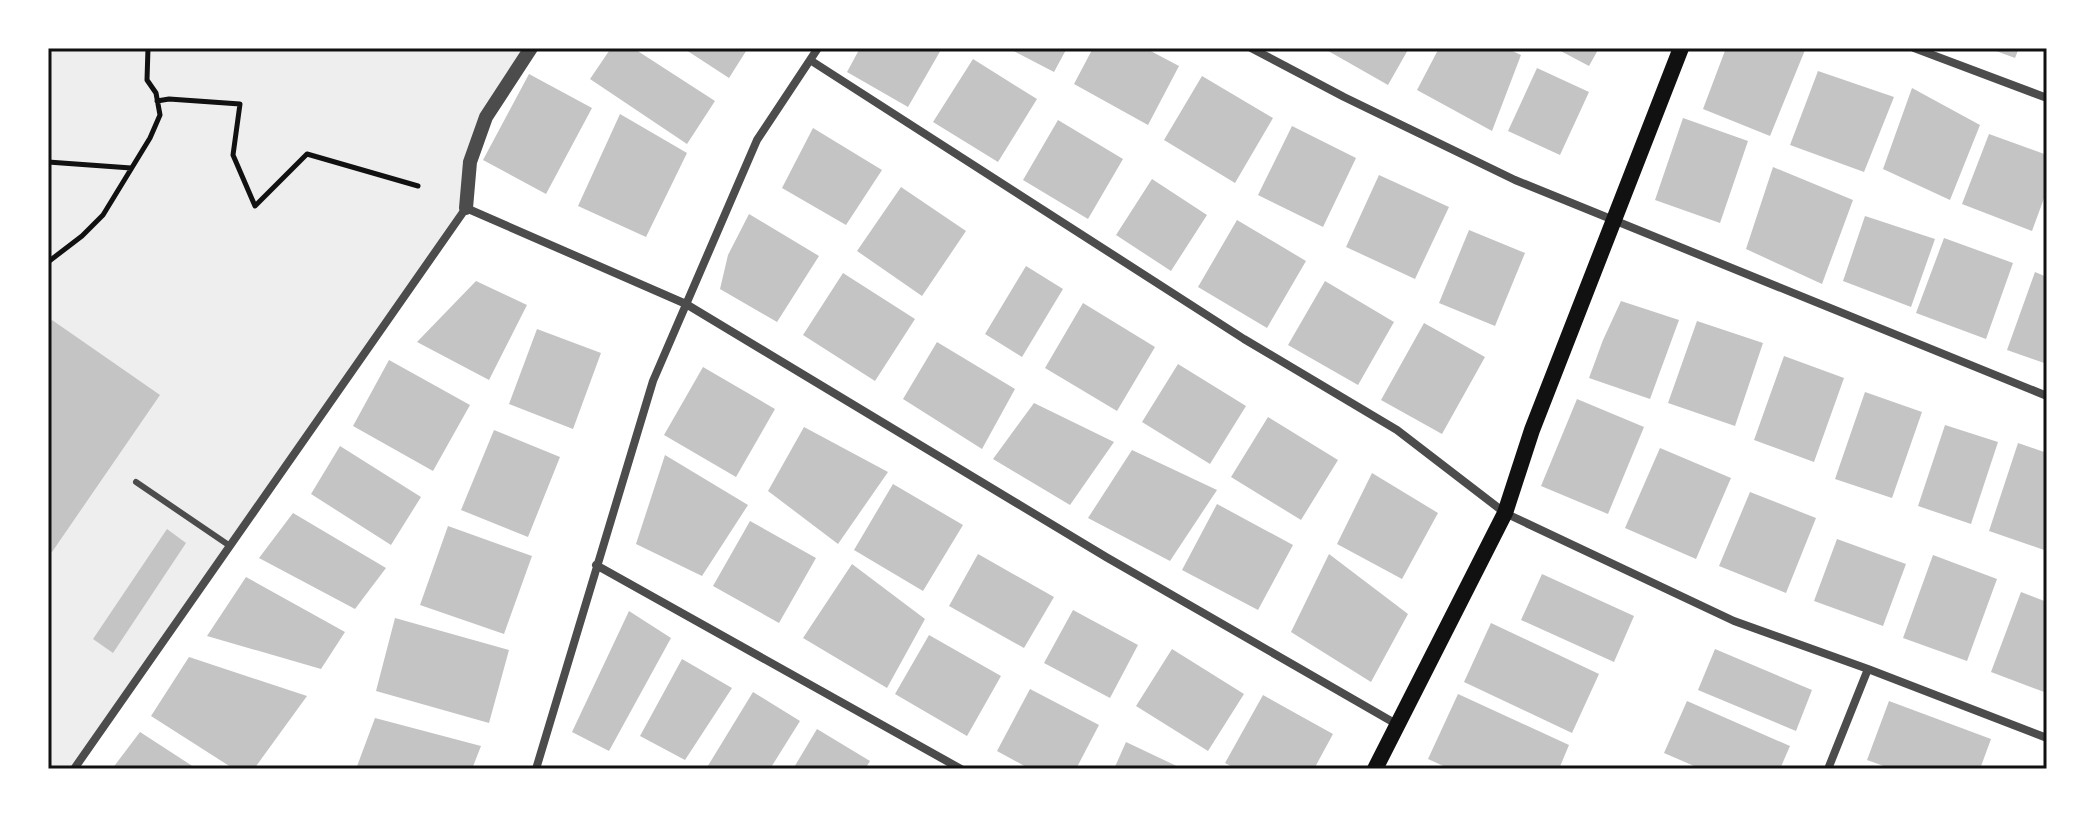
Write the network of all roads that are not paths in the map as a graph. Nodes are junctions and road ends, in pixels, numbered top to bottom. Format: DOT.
graph roads {
  1 [pos="531,48"];
  2 [pos="818,48"];
  3 [pos="1251,48"];
  4 [pos="1681,48"];
  5 [pos="1914,48"];
  6 [pos="810,60"];
  7 [pos="2047,98"];
  8 [pos="466,208"];
  9 [pos="1613,221"];
  10 [pos="686,304"];
  11 [pos="2047,396"];
  12 [pos="136,482"];
  13 [pos="1505,513"];
  14 [pos="230,546"];
  15 [pos="596,565"];
  16 [pos="1868,669"];
  17 [pos="1399,725"];
  18 [pos="2047,738"];
  19 [pos="74,769"];
  20 [pos="536,769"];
  21 [pos="961,769"];
  22 [pos="1375,769"];
  23 [pos="1828,769"];
  1 -- 8 [label="street"];
  2 -- 6 [label="street"];
  3 -- 9 [label="street"];
  4 -- 9 [label="main road"];
  5 -- 7 [label="street"];
  6 -- 10 [label="street"];
  6 -- 13 [label="street"];
  8 -- 10 [label="street"];
  8 -- 14 [label="street"];
  9 -- 11 [label="street"];
  9 -- 13 [label="main road"];
  10 -- 15 [label="street"];
  10 -- 17 [label="street"];
  12 -- 14 [label="lane"];
  13 -- 16 [label="street"];
  13 -- 17 [label="main road"];
  14 -- 19 [label="street"];
  15 -- 20 [label="street"];
  15 -- 21 [label="street"];
  16 -- 18 [label="street"];
  16 -- 23 [label="street"];
  17 -- 22 [label="main road"];
}
